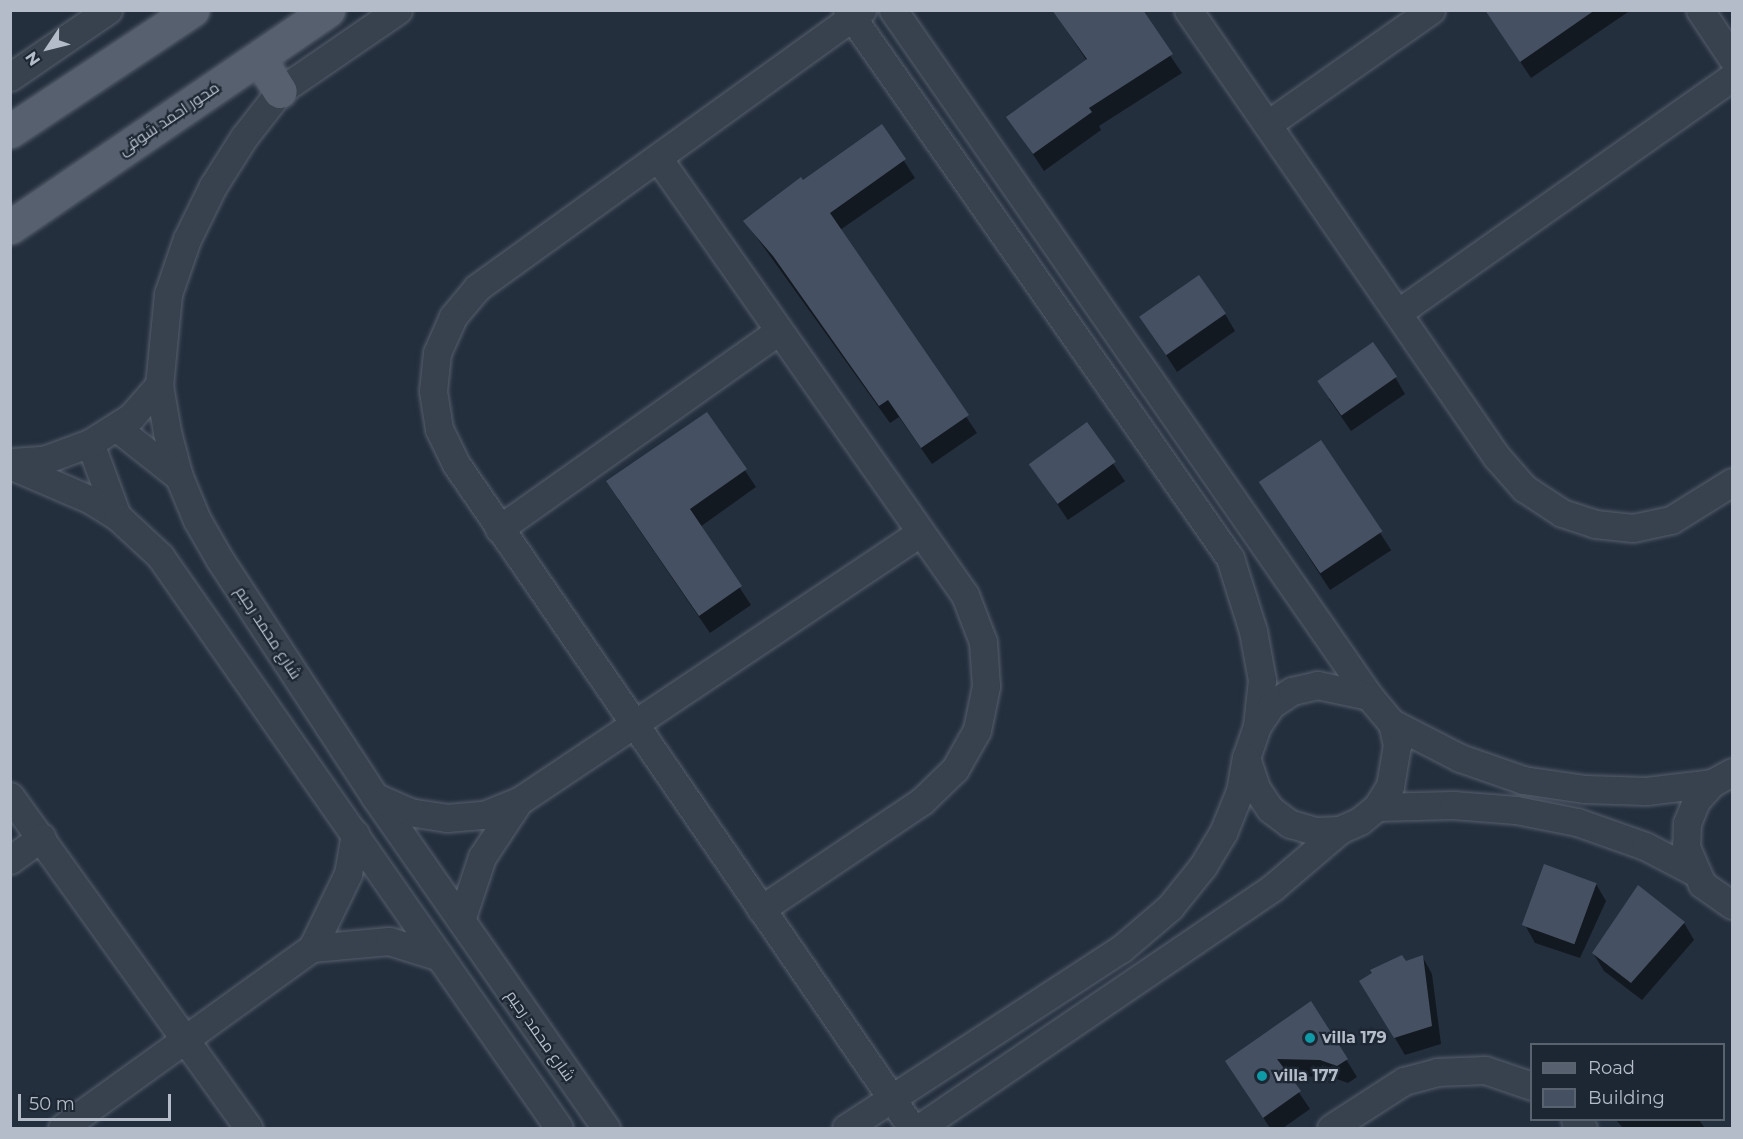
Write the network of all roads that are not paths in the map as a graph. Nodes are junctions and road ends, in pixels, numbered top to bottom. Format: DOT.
graph roads {
  1 [pos="108,10"];
  2 [pos="192,10"];
  3 [pos="328,10"];
  4 [pos="398,10"];
  5 [pos="893,10"];
  6 [pos="1188,10"];
  7 [pos="1431,10"];
  8 [pos="1700,10"];
  9 [pos="854,13"];
  10 [pos="259,58"];
  11 [pos="1732,58"];
  12 [pos="10,76"];
  13 [pos="1732,77"];
  14 [pos="280,91"];
  15 [pos="1268,124"];
  16 [pos="10,131"];
  17 [pos="658,158"];
  18 [pos="10,227"];
  19 [pos="1399,312"];
  20 [pos="779,332"];
  21 [pos="159,385"];
  22 [pos="117,428"];
  23 [pos="90,443"];
  24 [pos="10,463"];
  25 [pos="178,477"];
  26 [pos="1732,482"];
  27 [pos="117,516"];
  28 [pos="499,529"];
  29 [pos="919,533"];
  30 [pos="1369,696"];
  31 [pos="1392,723"];
  32 [pos="633,725"];
  33 [pos="1257,726"];
  34 [pos="1246,758"];
  35 [pos="1722,778"];
  36 [pos="10,796"];
  37 [pos="375,797"];
  38 [pos="519,801"];
  39 [pos="1377,807"];
  40 [pos="1340,830"];
  41 [pos="355,834"];
  42 [pos="42,837"];
  43 [pos="10,860"];
  44 [pos="1693,871"];
  45 [pos="1724,900"];
  46 [pos="761,909"];
  47 [pos="461,920"];
  48 [pos="1732,922"];
  49 [pos="312,948"];
  50 [pos="440,957"];
  51 [pos="186,1038"];
  52 [pos="550,1051"];
  53 [pos="523,1073"];
  54 [pos="1530,1085"];
  55 [pos="890,1097"];
  56 [pos="62,1128"];
  57 [pos="249,1128"];
  58 [pos="559,1128"];
  59 [pos="606,1128"];
  60 [pos="846,1128"];
  61 [pos="912,1128"];
  62 [pos="920,1128"];
  63 [pos="1331,1128"];
  1 -- 12 [label="street"];
  2 -- 16 [label="main road"];
  3 -- 10 [label="main road, محور احمد شوقى"];
  4 -- 14 [label="street, شارع محمد رحيم"];
  5 -- 30 [label="street"];
  6 -- 15 [label="street"];
  7 -- 15 [label="street"];
  8 -- 11 [label="street"];
  9 -- 17 [label="street"];
  9 -- 33 [label="street"];
  10 -- 14 [label="main road"];
  10 -- 18 [label="main road, محور احمد شوقى"];
  13 -- 19 [label="street"];
  14 -- 21 [label="street, شارع محمد رحيم"];
  15 -- 19 [label="street"];
  17 -- 20 [label="street"];
  17 -- 28 [label="street"];
  19 -- 26 [label="street"];
  20 -- 28 [label="street"];
  20 -- 29 [label="street"];
  21 -- 22 [label="street"];
  21 -- 25 [label="street, شارع محمد رحيم"];
  22 -- 23 [label="street"];
  22 -- 25 [label="street"];
  23 -- 24 [label="street"];
  23 -- 27 [label="street"];
  24 -- 27 [label="street"];
  25 -- 37 [label="street, شارع محمد رحيم"];
  27 -- 41 [label="street"];
  28 -- 32 [label="street"];
  29 -- 32 [label="street"];
  29 -- 46 [label="street"];
  30 -- 31 [label="street"];
  30 -- 33 [label="street"];
  31 -- 35 [label="street"];
  31 -- 39 [label="street"];
  32 -- 38 [label="street"];
  32 -- 46 [label="street"];
  33 -- 34 [label="street"];
  34 -- 40 [label="street"];
  34 -- 55 [label="street"];
  35 -- 44 [label="street"];
  36 -- 42 [label="street"];
  37 -- 38 [label="street"];
  37 -- 47 [label="street, شارع محمد رحيم"];
  38 -- 47 [label="street"];
  39 -- 40 [label="street"];
  39 -- 44 [label="street"];
  40 -- 62 [label="street"];
  41 -- 49 [label="street"];
  41 -- 50 [label="street"];
  42 -- 43 [label="street"];
  42 -- 51 [label="street"];
  44 -- 45 [label="street"];
  45 -- 48 [label="street"];
  46 -- 55 [label="street"];
  47 -- 52 [label="street, شارع محمد رحيم"];
  49 -- 50 [label="street"];
  49 -- 51 [label="street"];
  50 -- 53 [label="street"];
  51 -- 56 [label="street"];
  51 -- 57 [label="street"];
  52 -- 53 [label="street"];
  52 -- 59 [label="street, شارع محمد رحيم"];
  53 -- 58 [label="street"];
  54 -- 63 [label="street"];
  55 -- 60 [label="street"];
  55 -- 61 [label="street"];
}
